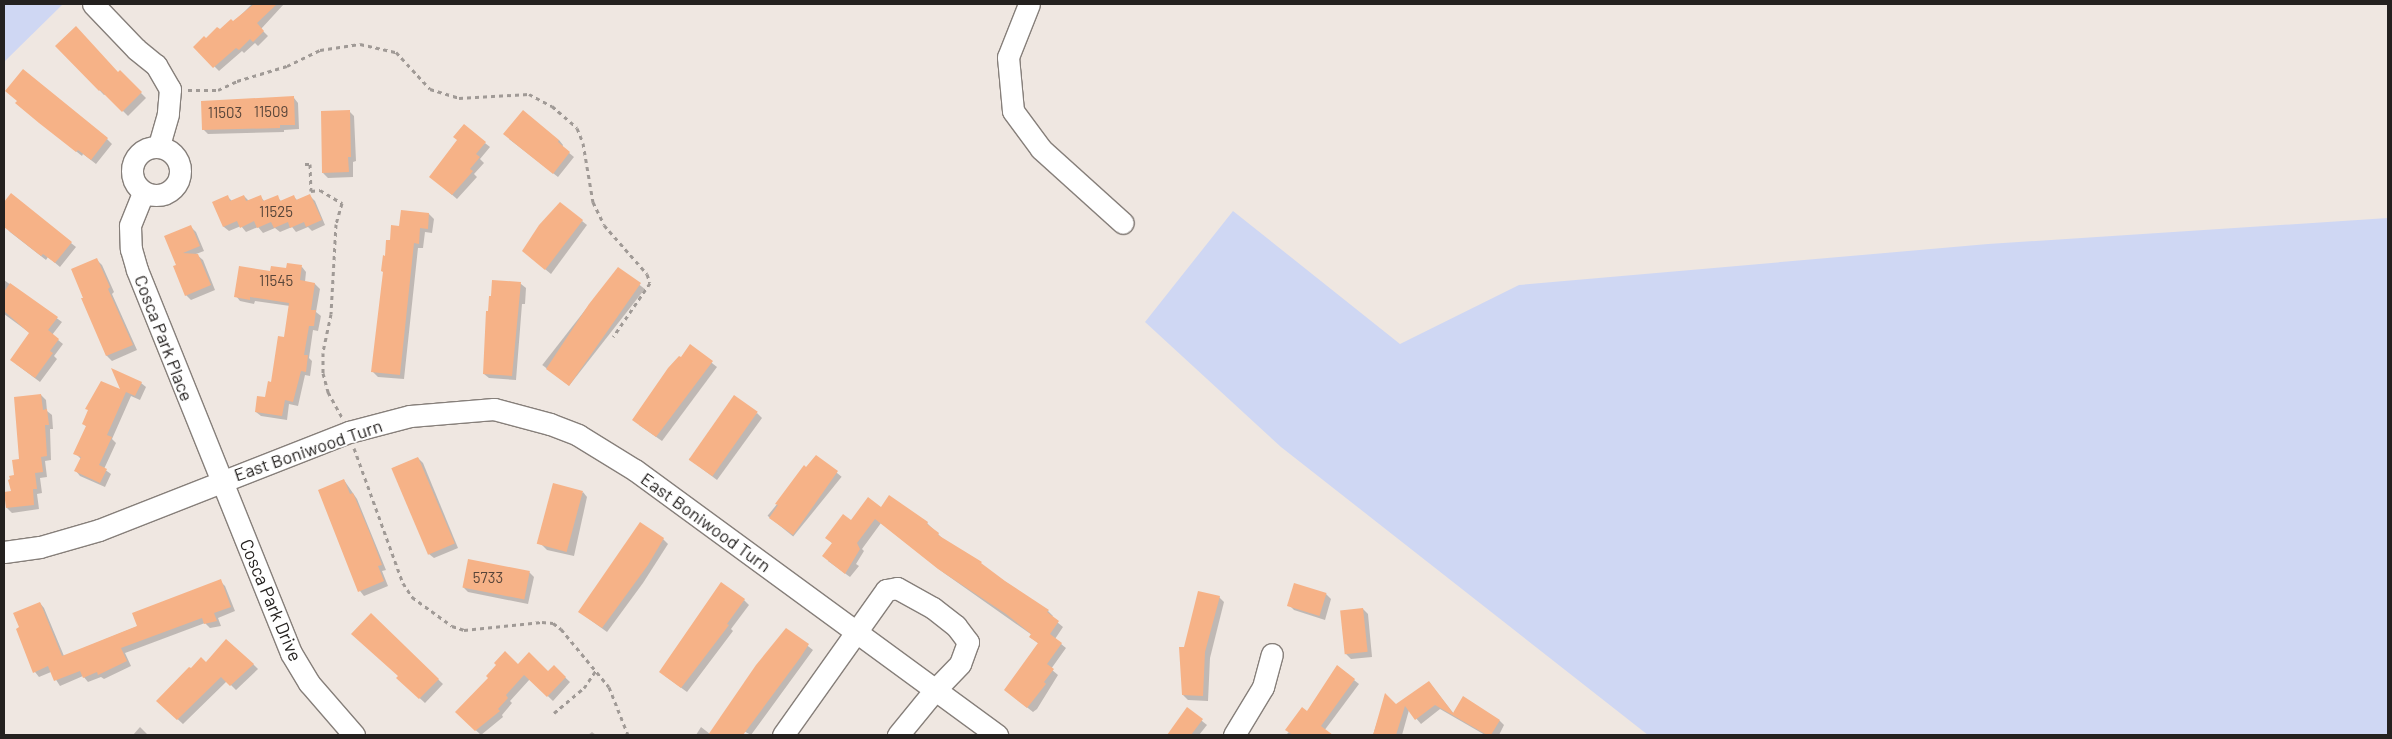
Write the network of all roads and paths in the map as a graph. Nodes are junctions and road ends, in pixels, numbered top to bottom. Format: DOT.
graph roads {
  1 [pos="93,4"];
  2 [pos="1029,4"];
  3 [pos="170,89"];
  4 [pos="159,146"];
  5 [pos="305,164"];
  6 [pos="143,193"];
  7 [pos="1123,223"];
  8 [pos="613,337"];
  9 [pos="349,432"];
  10 [pos="220,481"];
  11 [pos="4,552"];
  12 [pos="858,633"];
  13 [pos="1272,654"];
  14 [pos="596,670"];
  15 [pos="934,691"];
  16 [pos="554,713"];
  17 [pos="354,735"];
  18 [pos="628,735"];
  19 [pos="783,735"];
  20 [pos="898,735"];
  21 [pos="997,735"];
  22 [pos="1234,735"];
  1 -- 3 [label="street"];
  2 -- 7 [label="street"];
  3 -- 4 [label="street"];
  3 -- 8 [label="path"];
  4 -- 6 [label="street"];
  4 -- 6 [label="street"];
  5 -- 9 [label="path"];
  6 -- 10 [label="street, Cosca Park Place"];
  9 -- 10 [label="street, East Boniwood Turn"];
  9 -- 12 [label="street, East Boniwood Turn"];
  9 -- 14 [label="path"];
  10 -- 11 [label="street, East Boniwood Turn"];
  10 -- 17 [label="street, Cosca Park Drive"];
  12 -- 15 [label="street, East Boniwood Turn"];
  12 -- 15 [label="street"];
  12 -- 19 [label="street"];
  13 -- 22 [label="street"];
  14 -- 16 [label="path"];
  14 -- 18 [label="path"];
  15 -- 20 [label="street"];
  15 -- 21 [label="street, East Boniwood Turn"];
}
